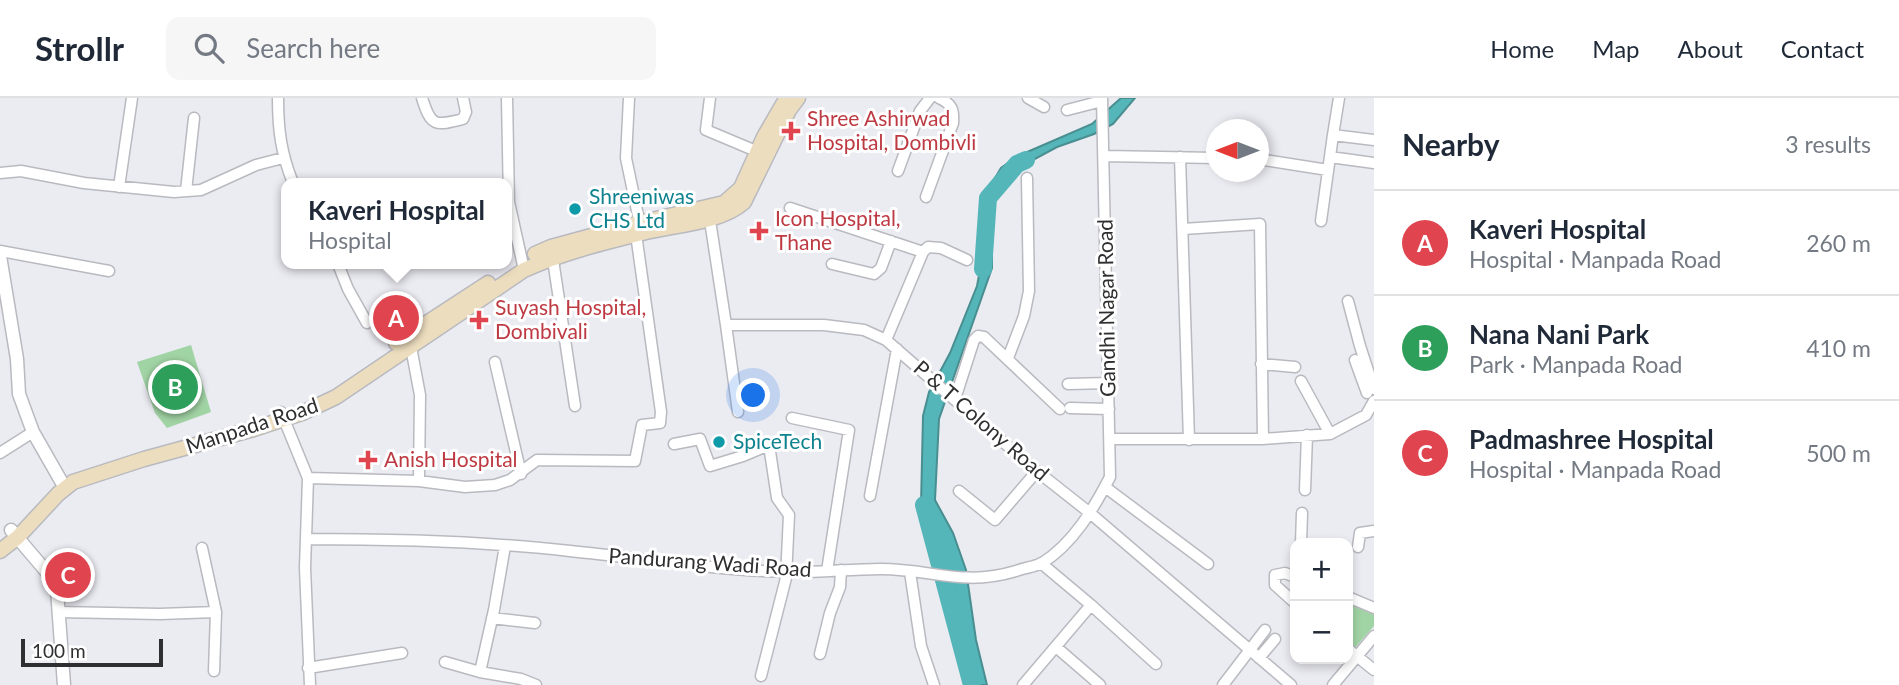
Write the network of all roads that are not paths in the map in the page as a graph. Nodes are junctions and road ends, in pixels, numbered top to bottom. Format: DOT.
graph roads {
  1 [pos="132,98"];
  2 [pos="278,98"];
  3 [pos="422,98"];
  4 [pos="463,98"];
  5 [pos="507,98"];
  6 [pos="629,98"];
  7 [pos="710,98"];
  8 [pos="787,98"];
  9 [pos="798,98"];
  10 [pos="930,98"];
  11 [pos="939,98"];
  12 [pos="1028,98"];
  13 [pos="1339,98"];
  14 [pos="1102,99"];
  15 [pos="1044,107"];
  16 [pos="1067,110"];
  17 [pos="194,118"];
  18 [pos="1333,135"];
  19 [pos="1374,140"];
  20 [pos="762,153"];
  21 [pos="1104,156"];
  22 [pos="1330,157"];
  23 [pos="283,158"];
  24 [pos="1180,158"];
  25 [pos="1206,158"];
  26 [pos="1269,161"];
  27 [pos="1374,163"];
  28 [pos="1328,170"];
  29 [pos="898,172"];
  30 [pos="0,173"];
  31 [pos="291,178"];
  32 [pos="509,178"];
  33 [pos="1027,178"];
  34 [pos="118,187"];
  35 [pos="186,191"];
  36 [pos="926,197"];
  37 [pos="790,208"];
  38 [pos="709,213"];
  39 [pos="512,217"];
  40 [pos="1321,221"];
  41 [pos="638,228"];
  42 [pos="1183,229"];
  43 [pos="891,241"];
  44 [pos="552,252"];
  45 [pos="923,252"];
  46 [pos="0,253"];
  47 [pos="967,260"];
  48 [pos="832,264"];
  49 [pos="522,265"];
  50 [pos="340,269"];
  51 [pos="109,271"];
  52 [pos="1349,301"];
  53 [pos="367,323"];
  54 [pos="726,325"];
  55 [pos="409,340"];
  56 [pos="886,340"];
  57 [pos="897,349"];
  58 [pos="1008,358"];
  59 [pos="1355,360"];
  60 [pos="495,362"];
  61 [pos="1261,363"];
  62 [pos="1295,366"];
  63 [pos="1301,381"];
  64 [pos="1109,383"];
  65 [pos="1069,384"];
  66 [pos="1371,385"];
  67 [pos="953,397"];
  68 [pos="575,406"];
  69 [pos="1110,409"];
  70 [pos="738,412"];
  71 [pos="282,416"];
  72 [pos="792,418"];
  73 [pos="33,432"];
  74 [pos="1330,434"];
  75 [pos="1307,435"];
  76 [pos="1110,439"];
  77 [pos="1263,439"];
  78 [pos="1189,440"];
  79 [pos="674,444"];
  80 [pos="0,453"];
  81 [pos="1037,471"];
  82 [pos="521,474"];
  83 [pos="308,478"];
  84 [pos="419,481"];
  85 [pos="63,485"];
  86 [pos="1105,487"];
  87 [pos="1305,490"];
  88 [pos="959,491"];
  89 [pos="870,496"];
  90 [pos="1090,513"];
  91 [pos="1303,513"];
  92 [pos="1374,531"];
  93 [pos="15,534"];
  94 [pos="1301,538"];
  95 [pos="306,539"];
  96 [pos="0,541"];
  97 [pos="505,546"];
  98 [pos="1358,547"];
  99 [pos="202,548"];
  100 [pos="0,551"];
  101 [pos="1041,563"];
  102 [pos="1208,564"];
  103 [pos="841,570"];
  104 [pos="827,571"];
  105 [pos="786,572"];
  106 [pos="910,572"];
  107 [pos="1290,575"];
  108 [pos="1290,598"];
  109 [pos="1353,599"];
  110 [pos="1091,605"];
  111 [pos="1374,608"];
  112 [pos="59,612"];
  113 [pos="216,612"];
  114 [pos="492,618"];
  115 [pos="534,623"];
  116 [pos="1265,630"];
  117 [pos="1374,636"];
  118 [pos="1275,639"];
  119 [pos="1056,648"];
  120 [pos="402,653"];
  121 [pos="1353,653"];
  122 [pos="820,654"];
  123 [pos="1255,655"];
  124 [pos="1357,657"];
  125 [pos="446,662"];
  126 [pos="1156,664"];
  127 [pos="308,668"];
  128 [pos="1374,670"];
  129 [pos="214,671"];
  130 [pos="480,672"];
  131 [pos="761,676"];
  132 [pos="64,685"];
  133 [pos="310,685"];
  134 [pos="536,685"];
  135 [pos="934,685"];
  136 [pos="1023,685"];
  137 [pos="1100,685"];
  138 [pos="1223,685"];
  139 [pos="1292,685"];
  140 [pos="1334,685"];
  1 -- 34 [label="street"];
  2 -- 23 [label="street"];
  3 -- 4 [label="street"];
  5 -- 32 [label="street"];
  6 -- 41 [label="street"];
  7 -- 20 [label="street"];
  8 -- 20 [label="main road, Manpada Road"];
  9 -- 20 [label="main road, Manpada Road"];
  10 -- 29 [label="street"];
  11 -- 36 [label="street"];
  12 -- 15 [label="street"];
  13 -- 18 [label="street"];
  14 -- 16 [label="street"];
  14 -- 21 [label="street, Gandhi Nagar Road"];
  17 -- 35 [label="street"];
  18 -- 19 [label="street"];
  18 -- 22 [label="street"];
  20 -- 38 [label="main road, Manpada Road"];
  21 -- 24 [label="street"];
  21 -- 64 [label="street, Gandhi Nagar Road"];
  22 -- 27 [label="street"];
  22 -- 28 [label="street"];
  23 -- 31 [label="street"];
  23 -- 35 [label="street"];
  24 -- 25 [label="street"];
  24 -- 42 [label="street"];
  26 -- 28 [label="street"];
  28 -- 40 [label="street"];
  30 -- 34 [label="street"];
  33 -- 58 [label="street"];
  34 -- 35 [label="street"];
  37 -- 43 [label="street"];
  38 -- 41 [label="main road, Manpada Road"];
  38 -- 54 [label="street"];
  39 -- 49 [label="street"];
  41 -- 44 [label="main road, Manpada Road"];
  41 -- 82 [label="street"];
  42 -- 61 [label="street"];
  42 -- 78 [label="street"];
  43 -- 45 [label="street"];
  43 -- 48 [label="street"];
  44 -- 49 [label="main road, Manpada Road"];
  44 -- 68 [label="street"];
  45 -- 47 [label="street"];
  45 -- 56 [label="street"];
  46 -- 51 [label="street"];
  46 -- 73 [label="street"];
  49 -- 55 [label="main road, Manpada Road"];
  50 -- 53 [label="street"];
  52 -- 66 [label="street"];
  54 -- 56 [label="street, P & T Colony Road"];
  54 -- 70 [label="street"];
  55 -- 71 [label="main road, Manpada Road"];
  55 -- 84 [label="street"];
  56 -- 57 [label="street, P & T Colony Road"];
  57 -- 67 [label="street, P & T Colony Road"];
  57 -- 89 [label="street"];
  58 -- 67 [label="street"];
  58 -- 69 [label="street"];
  59 -- 66 [label="street"];
  60 -- 82 [label="street"];
  61 -- 62 [label="street"];
  61 -- 77 [label="street"];
  63 -- 74 [label="street"];
  64 -- 65 [label="street"];
  64 -- 69 [label="street, Gandhi Nagar Road"];
  66 -- 74 [label="street"];
  67 -- 81 [label="street, P & T Colony Road"];
  69 -- 76 [label="street, Gandhi Nagar Road"];
  71 -- 83 [label="street"];
  71 -- 85 [label="main road, Manpada Road"];
  72 -- 104 [label="street"];
  73 -- 80 [label="street"];
  73 -- 85 [label="street"];
  74 -- 75 [label="street"];
  75 -- 77 [label="street"];
  75 -- 87 [label="street"];
  76 -- 78 [label="street"];
  76 -- 86 [label="street, Gandhi Nagar Road"];
  77 -- 78 [label="street"];
  79 -- 105 [label="street"];
  81 -- 88 [label="street"];
  81 -- 90 [label="street, P & T Colony Road"];
  82 -- 84 [label="street"];
  83 -- 84 [label="street"];
  83 -- 95 [label="street"];
  85 -- 93 [label="main road, Manpada Road"];
  86 -- 90 [label="street, Gandhi Nagar Road"];
  86 -- 102 [label="street"];
  90 -- 101 [label="street, Pandurang Wadi Road"];
  90 -- 123 [label="street, P & T Colony Road"];
  91 -- 94 [label="street"];
  92 -- 98 [label="street"];
  93 -- 96 [label="main road, Manpada Road"];
  93 -- 100 [label="main road, Manpada Road"];
  93 -- 112 [label="street"];
  95 -- 97 [label="street, Pandurang Wadi Road"];
  95 -- 127 [label="street"];
  97 -- 105 [label="street, Pandurang Wadi Road"];
  97 -- 114 [label="street"];
  99 -- 113 [label="street"];
  101 -- 106 [label="street, Pandurang Wadi Road"];
  101 -- 110 [label="street"];
  103 -- 104 [label="street, Pandurang Wadi Road"];
  103 -- 106 [label="street, Pandurang Wadi Road"];
  103 -- 122 [label="street"];
  104 -- 105 [label="street, Pandurang Wadi Road"];
  105 -- 131 [label="street"];
  106 -- 135 [label="street"];
  107 -- 108 [label="street"];
  109 -- 111 [label="street"];
  110 -- 119 [label="street"];
  110 -- 126 [label="street"];
  112 -- 113 [label="street"];
  112 -- 132 [label="street"];
  113 -- 129 [label="street"];
  114 -- 115 [label="street"];
  114 -- 130 [label="street"];
  116 -- 123 [label="street"];
  117 -- 124 [label="street"];
  118 -- 123 [label="street"];
  119 -- 136 [label="street"];
  119 -- 137 [label="street"];
  120 -- 127 [label="street"];
  121 -- 124 [label="street"];
  123 -- 138 [label="street"];
  123 -- 139 [label="street, P & T Colony Road"];
  124 -- 128 [label="street"];
  124 -- 140 [label="street"];
  125 -- 130 [label="street"];
  127 -- 133 [label="street"];
  130 -- 134 [label="street"];
}
